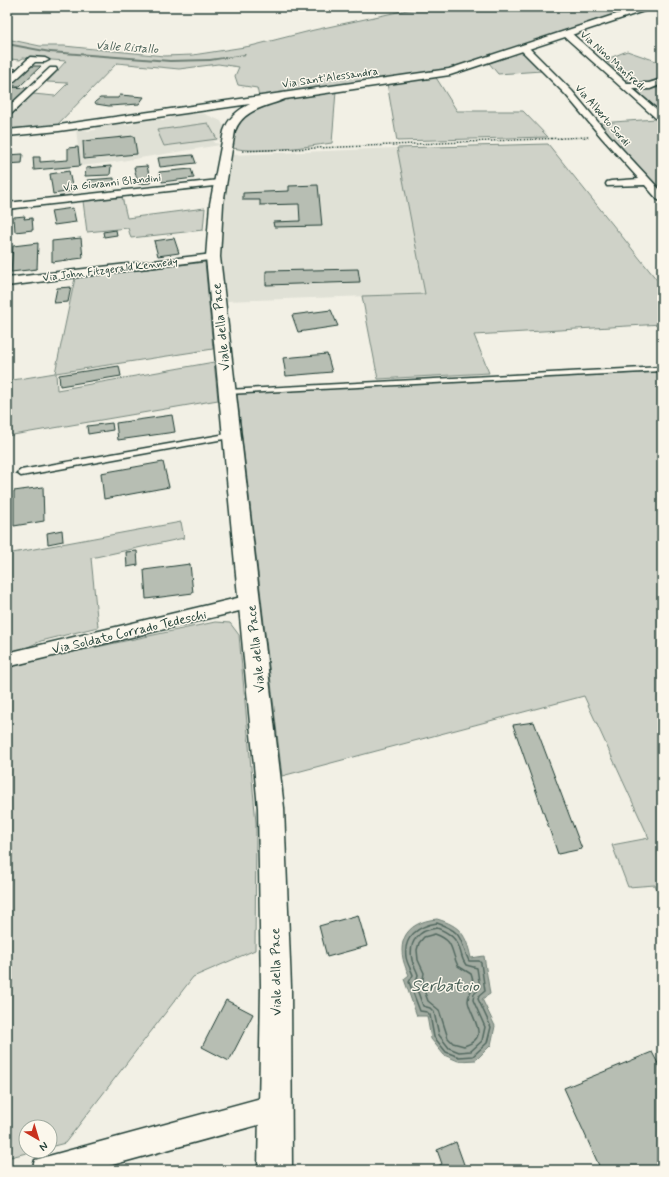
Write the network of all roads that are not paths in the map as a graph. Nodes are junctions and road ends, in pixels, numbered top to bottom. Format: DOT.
graph roads {
  1 [pos="617,7"];
  2 [pos="647,7"];
  3 [pos="627,14"];
  4 [pos="568,34"];
  5 [pos="524,48"];
  6 [pos="45,60"];
  7 [pos="53,70"];
  8 [pos="662,81"];
  9 [pos="7,83"];
  10 [pos="625,86"];
  11 [pos="281,97"];
  12 [pos="226,104"];
  13 [pos="177,111"];
  14 [pos="7,113"];
  15 [pos="662,119"];
  16 [pos="229,129"];
  17 [pos="7,133"];
  18 [pos="647,182"];
  19 [pos="219,183"];
  20 [pos="611,184"];
  21 [pos="662,198"];
  22 [pos="7,206"];
  23 [pos="213,257"];
  24 [pos="7,282"];
  25 [pos="662,369"];
  26 [pos="227,392"];
  27 [pos="232,436"];
  28 [pos="21,473"];
  29 [pos="250,602"];
  30 [pos="7,660"];
  31 [pos="276,1108"];
  32 [pos="45,1170"];
  33 [pos="275,1170"];
  1 -- 3 [label="lane"];
  2 -- 3 [label="street, Via Sant'Alessandra"];
  3 -- 4 [label="street, Via Sant'Alessandra"];
  4 -- 5 [label="street, Via Sant'Alessandra"];
  4 -- 10 [label="street, Via Nino Manfredi"];
  5 -- 11 [label="street, Via Sant'Alessandra"];
  5 -- 18 [label="street, Via Alberto Sordi"];
  6 -- 9 [label="street"];
  7 -- 14 [label="street"];
  8 -- 10 [label="street"];
  10 -- 15 [label="street, Via Nino Manfredi"];
  11 -- 12 [label="street, Via Sant'Alessandra"];
  11 -- 16 [label="street"];
  12 -- 13 [label="street, Via Sant'Alessandra"];
  12 -- 16 [label="street"];
  12 -- 16 [label="street"];
  13 -- 16 [label="street"];
  13 -- 17 [label="street, Via Sant'Alessandra"];
  16 -- 19 [label="street, Viale della Pace"];
  18 -- 20 [label="street"];
  18 -- 21 [label="street, Via Alberto Sordi"];
  19 -- 22 [label="street, Via Giovanni Blandini"];
  19 -- 23 [label="street, Viale della Pace"];
  23 -- 24 [label="street, Via John Fitzgerald Kennedy"];
  23 -- 26 [label="street, Viale della Pace"];
  25 -- 26 [label="lane"];
  26 -- 27 [label="street, Viale della Pace"];
  27 -- 28 [label="lane"];
  27 -- 29 [label="street, Viale della Pace"];
  29 -- 30 [label="street, Via Soldato Corrado Tedeschi"];
  29 -- 31 [label="street, Viale della Pace"];
  31 -- 32 [label="street"];
  31 -- 33 [label="street, Viale della Pace"];
}
